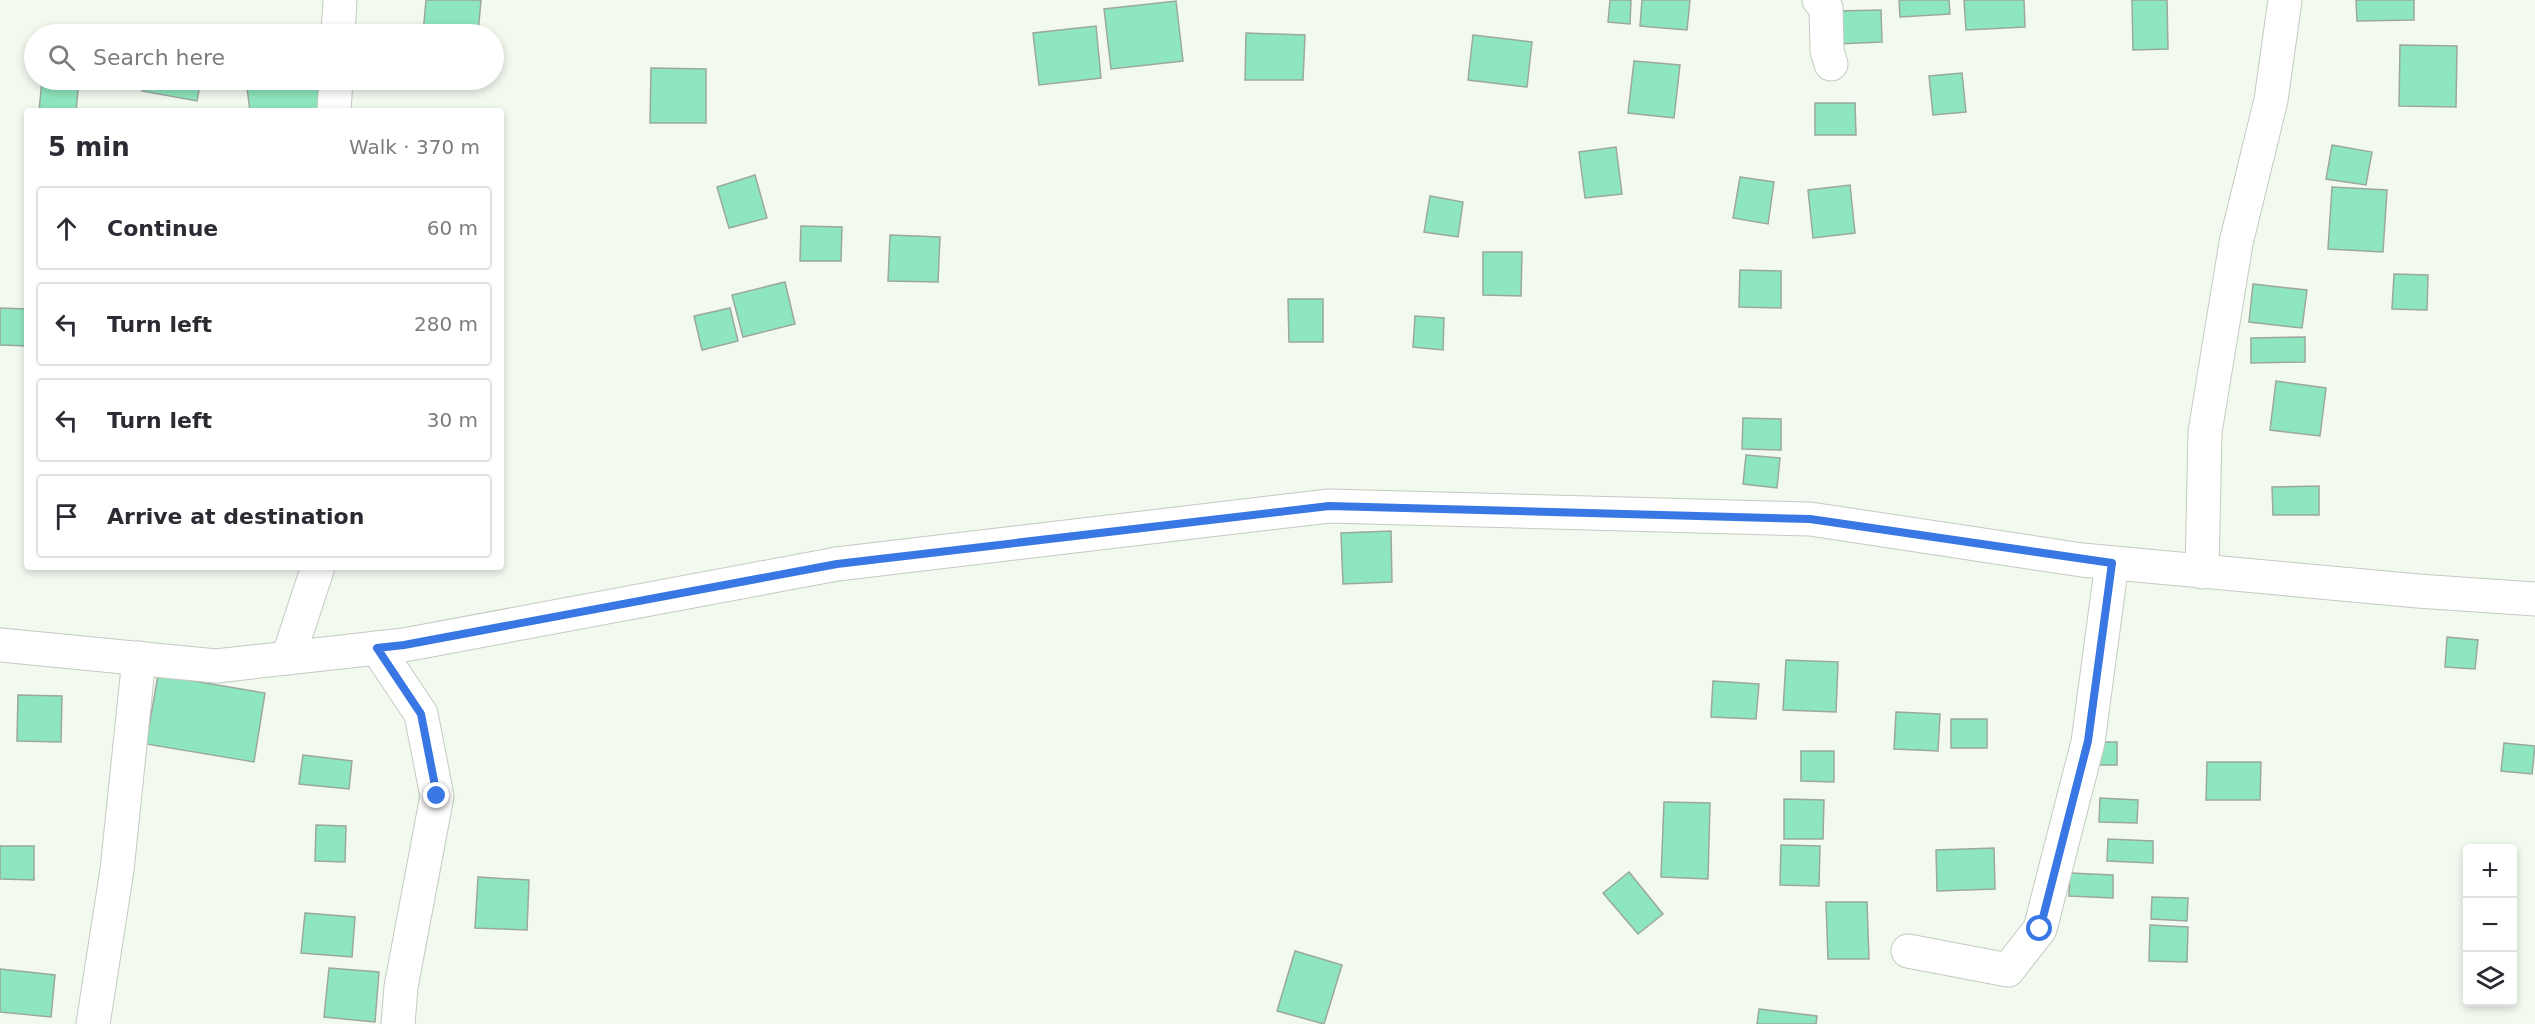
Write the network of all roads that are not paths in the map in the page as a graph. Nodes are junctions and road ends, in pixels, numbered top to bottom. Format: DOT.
graph roads {
  1 [pos="340,0"];
  2 [pos="1819,0"];
  3 [pos="2285,0"];
  4 [pos="339,24"];
  5 [pos="1831,64"];
  6 [pos="335,90"];
  7 [pos="334,108"];
  8 [pos="2112,563"];
  9 [pos="317,570"];
  10 [pos="2202,572"];
  11 [pos="2535,598"];
  12 [pos="0,645"];
  13 [pos="377,648"];
  14 [pos="139,658"];
  15 [pos="288,658"];
  16 [pos="1908,951"];
  17 [pos="93,1024"];
  18 [pos="398,1024"];
  1 -- 4 [label="street"];
  2 -- 5 [label="street"];
  3 -- 10 [label="street"];
  6 -- 7 [label="street"];
  8 -- 10 [label="street"];
  8 -- 13 [label="street"];
  8 -- 16 [label="street"];
  9 -- 15 [label="street"];
  10 -- 11 [label="street"];
  12 -- 14 [label="street"];
  13 -- 15 [label="street"];
  13 -- 18 [label="street"];
  14 -- 15 [label="street"];
  14 -- 17 [label="street"];
}
